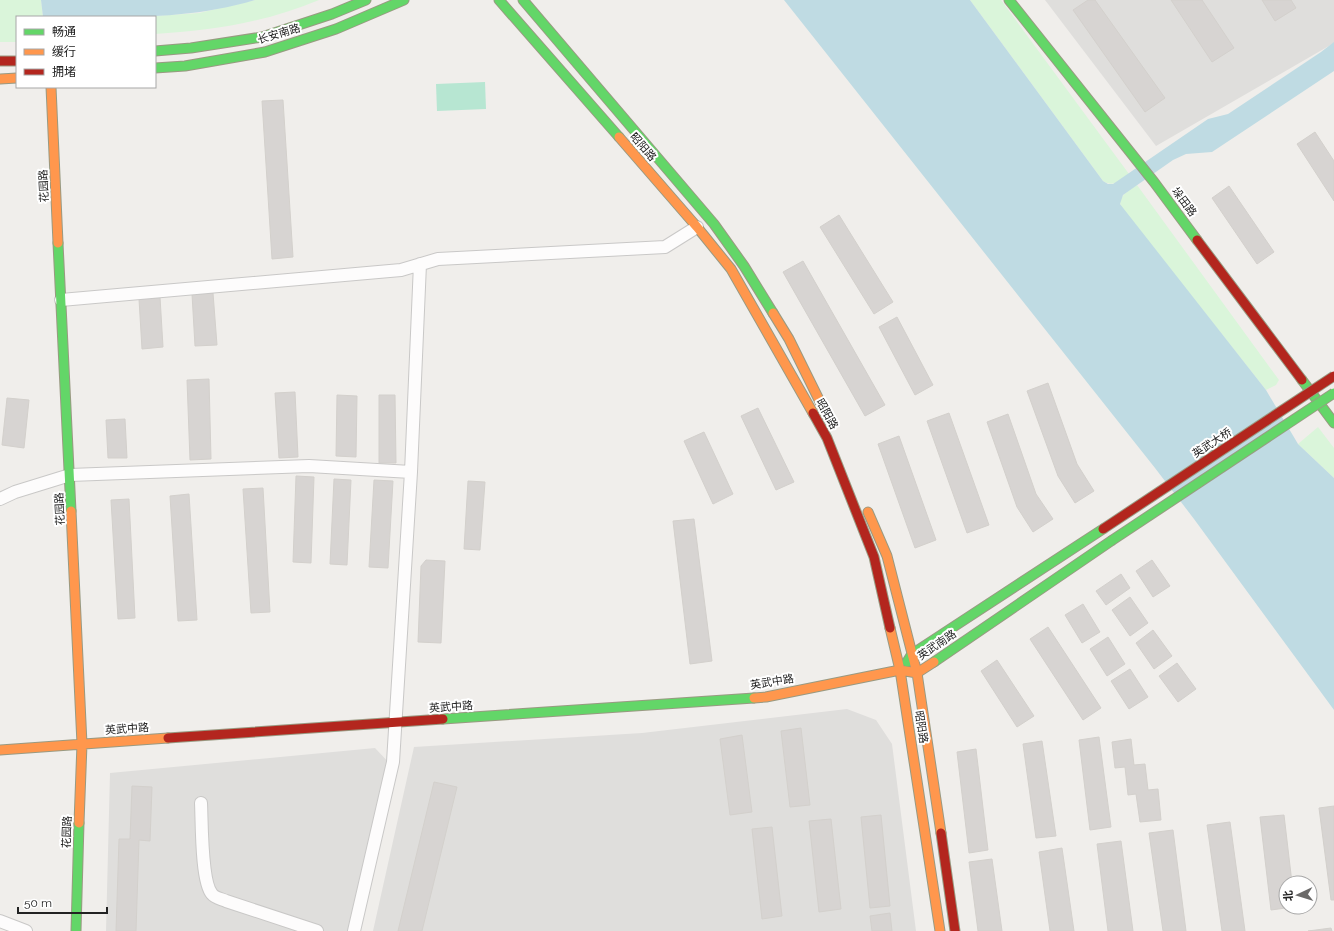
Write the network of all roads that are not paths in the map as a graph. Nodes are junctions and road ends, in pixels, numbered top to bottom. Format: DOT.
graph roads {
  1 [pos="366,0"];
  2 [pos="404,0"];
  3 [pos="500,0"];
  4 [pos="523,0"];
  5 [pos="1009,0"];
  6 [pos="156,51"];
  7 [pos="0,61"];
  8 [pos="16,61"];
  9 [pos="156,68"];
  10 [pos="16,78"];
  11 [pos="0,79"];
  12 [pos="51,88"];
  13 [pos="697,227"];
  14 [pos="420,264"];
  15 [pos="61,300"];
  16 [pos="1334,376"];
  17 [pos="1334,393"];
  18 [pos="1334,423"];
  19 [pos="833,429"];
  20 [pos="411,472"];
  21 [pos="70,475"];
  22 [pos="0,499"];
  23 [pos="866,506"];
  24 [pos="1103,529"];
  25 [pos="912,654"];
  26 [pos="900,670"];
  27 [pos="917,673"];
  28 [pos="395,723"];
  29 [pos="82,744"];
  30 [pos="0,750"];
  31 [pos="201,803"];
  32 [pos="0,921"];
  33 [pos="26,931"];
  34 [pos="76,931"];
  35 [pos="317,931"];
  36 [pos="354,931"];
  37 [pos="940,931"];
  38 [pos="955,931"];
  1 -- 6 [label="main road, 长安南路"];
  2 -- 9 [label="main road, 长安南路"];
  3 -- 13 [label="main road, 昭阳路"];
  4 -- 19 [label="main road, 昭阳路"];
  5 -- 18 [label="main road, 垛田路"];
  7 -- 8 [label="main road"];
  10 -- 11 [label="main road"];
  12 -- 15 [label="main road, 花园路"];
  13 -- 14 [label="street"];
  13 -- 26 [label="main road, 昭阳路"];
  14 -- 15 [label="street"];
  14 -- 20 [label="street"];
  15 -- 21 [label="main road, 花园路"];
  16 -- 24 [label="main road, 英武大桥, bridge"];
  17 -- 27 [label="main road, 英武南路, bridge"];
  20 -- 21 [label="street"];
  20 -- 28 [label="street"];
  21 -- 22 [label="street"];
  21 -- 29 [label="main road, 花园路"];
  23 -- 25 [label="main road, 昭阳路"];
  24 -- 25 [label="main road, 英武南路"];
  25 -- 26 [label="main road, 英武南路"];
  25 -- 27 [label="main road, 昭阳路"];
  26 -- 27 [label="main road, 英武南路"];
  26 -- 28 [label="main road, 英武中路"];
  26 -- 37 [label="main road, 昭阳路"];
  27 -- 38 [label="main road, 昭阳路"];
  28 -- 29 [label="main road, 英武中路"];
  28 -- 36 [label="street"];
  29 -- 30 [label="main road, 英武中路"];
  29 -- 34 [label="main road, 花园路"];
  31 -- 35 [label="street"];
  32 -- 33 [label="street"];
}
